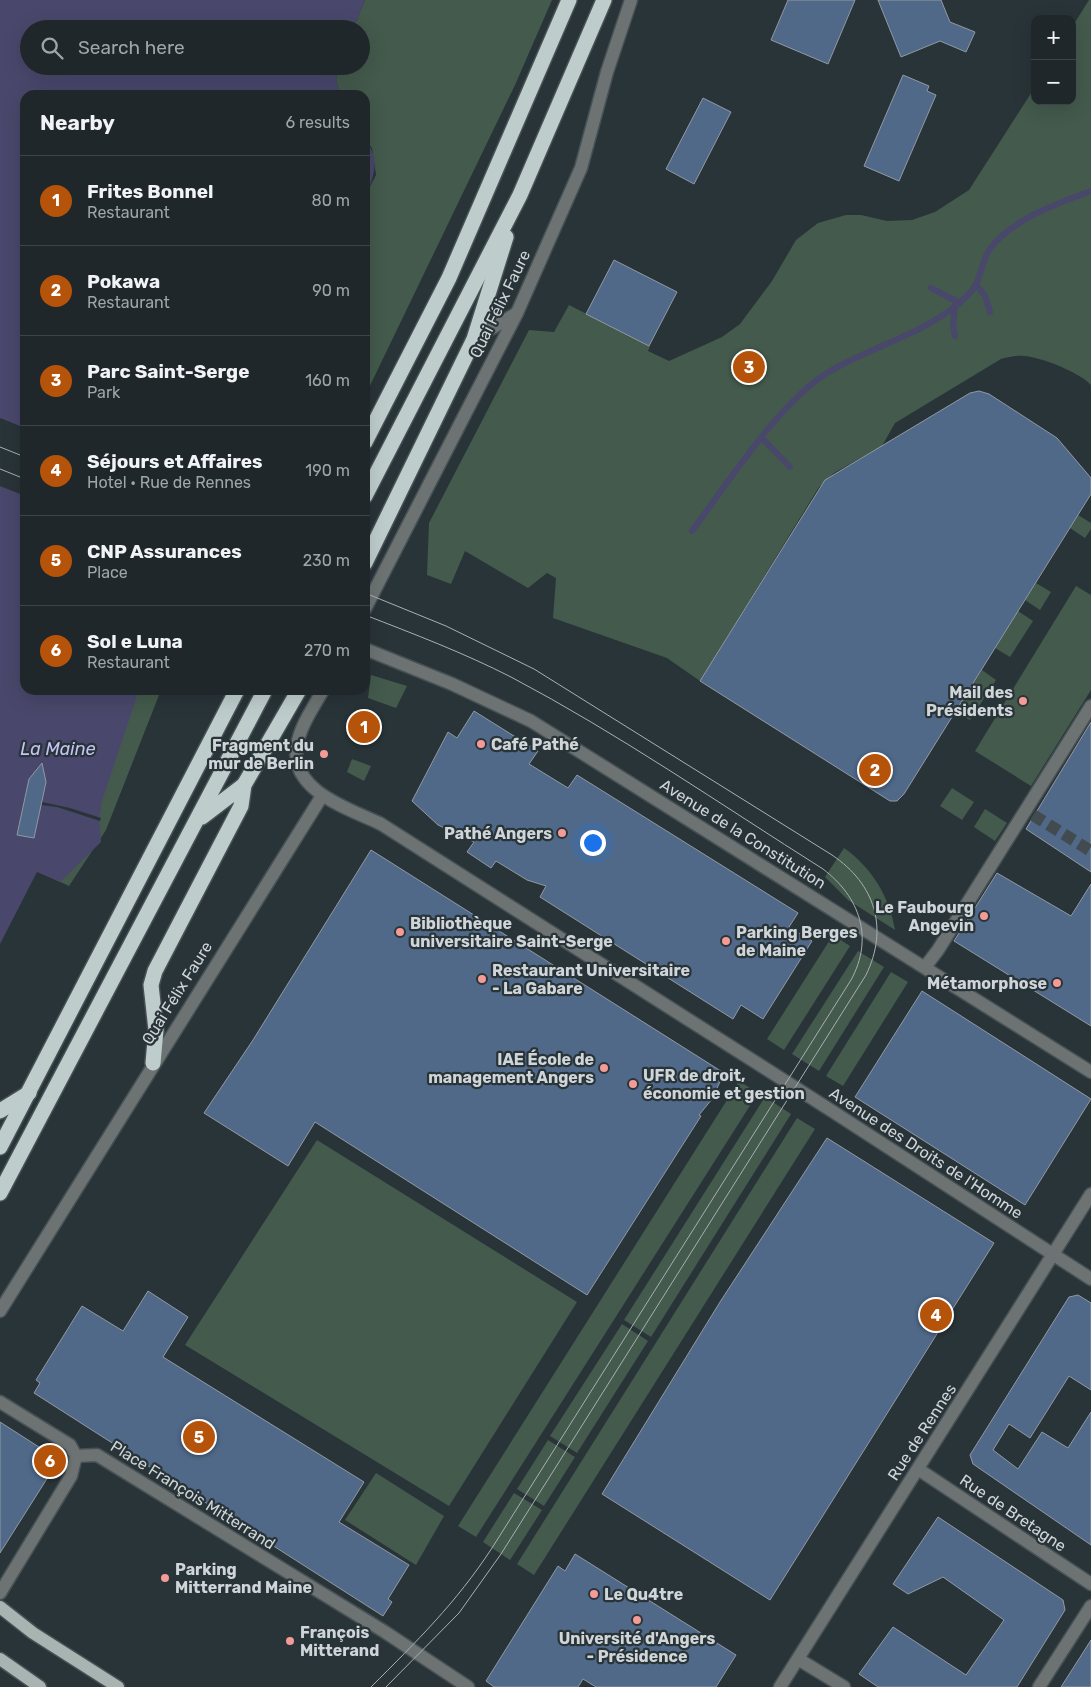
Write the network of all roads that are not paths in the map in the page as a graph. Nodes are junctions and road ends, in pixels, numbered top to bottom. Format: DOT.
graph roads {
  1 [pos="569,0"];
  2 [pos="604,0"];
  3 [pos="632,0"];
  4 [pos="520,195"];
  5 [pos="517,313"];
  6 [pos="474,339"];
  7 [pos="370,432"];
  8 [pos="370,486"];
  9 [pos="370,553"];
  10 [pos="370,598"];
  11 [pos="370,652"];
  12 [pos="235,695"];
  13 [pos="262,695"];
  14 [pos="296,695"];
  15 [pos="319,695"];
  16 [pos="1091,706"];
  17 [pos="244,785"];
  18 [pos="322,796"];
  19 [pos="198,820"];
  20 [pos="924,967"];
  21 [pos="153,1064"];
  22 [pos="1091,1072"];
  23 [pos="30,1092"];
  24 [pos="0,1111"];
  25 [pos="0,1147"];
  26 [pos="0,1192"];
  27 [pos="1091,1194"];
  28 [pos="1054,1253"];
  29 [pos="1091,1279"];
  30 [pos="0,1312"];
  31 [pos="0,1402"];
  32 [pos="76,1456"];
  33 [pos="918,1469"];
  34 [pos="1091,1584"];
  35 [pos="0,1593"];
  36 [pos="1091,1606"];
  37 [pos="0,1607"];
  38 [pos="0,1659"];
  39 [pos="798,1659"];
  40 [pos="40,1687"];
  41 [pos="118,1687"];
  42 [pos="468,1687"];
  43 [pos="780,1687"];
  44 [pos="844,1687"];
  45 [pos="1039,1687"];
  1 -- 7 [label="highway"];
  2 -- 4 [label="highway, Quai Félix Faure"];
  3 -- 5 [label="street, Quai Félix Faure"];
  4 -- 6 [label="highway"];
  4 -- 8 [label="highway, Quai Félix Faure"];
  5 -- 6 [label="street"];
  5 -- 10 [label="street, Quai Félix Faure"];
  6 -- 9 [label="highway"];
  11 -- 20 [label="street, Avenue de la Constitution"];
  12 -- 23 [label="highway"];
  13 -- 19 [label="highway"];
  14 -- 17 [label="highway"];
  15 -- 18 [label="street"];
  16 -- 20 [label="street"];
  17 -- 19 [label="highway"];
  17 -- 21 [label="highway"];
  18 -- 21 [label="street, Quai Félix Faure"];
  18 -- 28 [label="street, Avenue des Droits de l'Homme"];
  19 -- 26 [label="highway"];
  20 -- 22 [label="street, Avenue de la Constitution"];
  21 -- 30 [label="street, Quai Félix Faure"];
  23 -- 24 [label="highway"];
  23 -- 25 [label="highway"];
  27 -- 28 [label="street, Rue de Rennes"];
  28 -- 29 [label="street, Avenue des Droits de l'Homme"];
  28 -- 33 [label="street, Rue de Rennes"];
  31 -- 32 [label="street"];
  32 -- 35 [label="street"];
  32 -- 42 [label="street, Place François Mitterrand"];
  33 -- 34 [label="street, Rue de Bretagne"];
  33 -- 39 [label="street, Rue de Rennes"];
  36 -- 45 [label="street"];
  37 -- 41 [label="main road"];
  38 -- 40 [label="main road"];
  39 -- 43 [label="street, Rue de Rennes"];
  39 -- 44 [label="street"];
}
